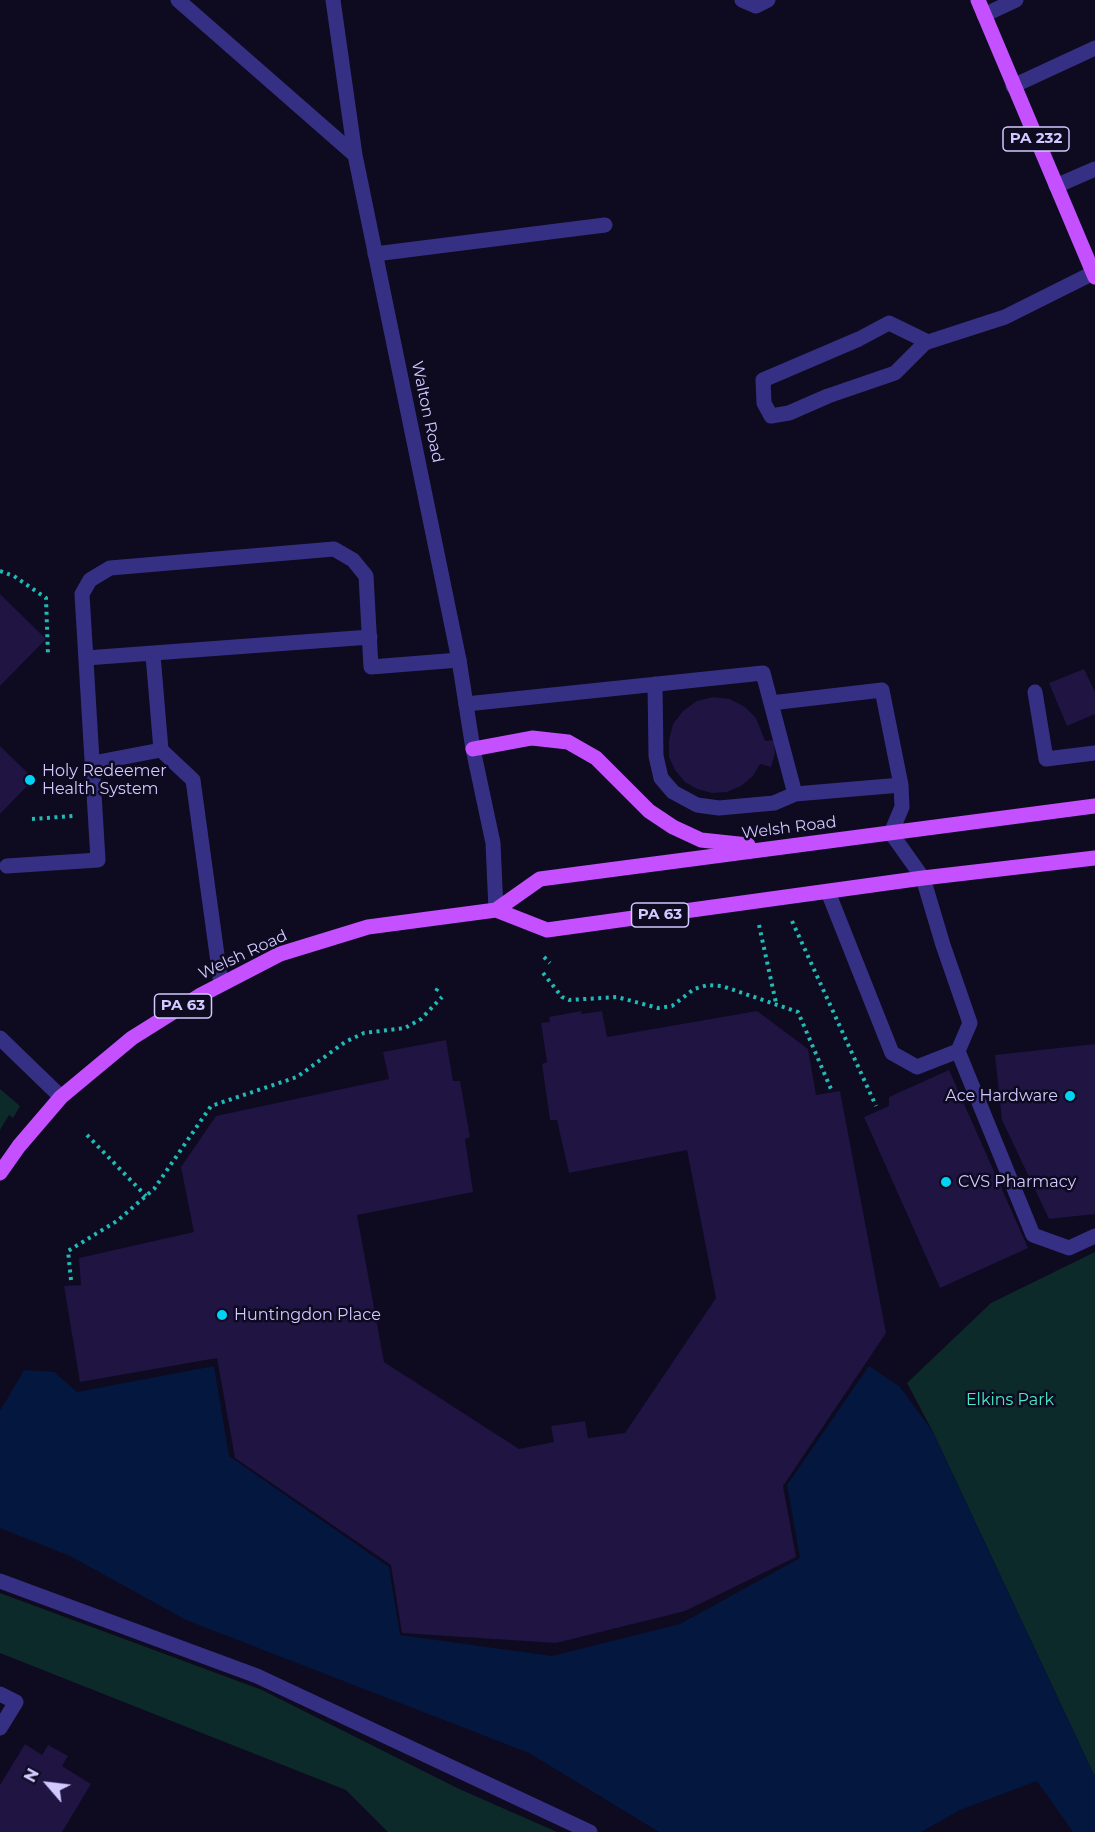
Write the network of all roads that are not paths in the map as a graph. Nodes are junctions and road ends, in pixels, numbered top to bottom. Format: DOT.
graph roads {
  1 [pos="178,0"];
  2 [pos="333,0"];
  3 [pos="742,0"];
  4 [pos="768,0"];
  5 [pos="978,0"];
  6 [pos="1016,0"];
  7 [pos="984,15"];
  8 [pos="1095,48"];
  9 [pos="1013,86"];
  10 [pos="355,155"];
  11 [pos="1095,169"];
  12 [pos="1056,186"];
  13 [pos="605,225"];
  14 [pos="375,254"];
  15 [pos="1094,275"];
  16 [pos="928,342"];
  17 [pos="370,638"];
  18 [pos="153,655"];
  19 [pos="86,658"];
  20 [pos="459,660"];
  21 [pos="655,684"];
  22 [pos="1035,693"];
  23 [pos="771,703"];
  24 [pos="466,704"];
  25 [pos="473,749"];
  26 [pos="161,750"];
  27 [pos="1095,753"];
  28 [pos="93,763"];
  29 [pos="901,785"];
  30 [pos="795,794"];
  31 [pos="1095,806"];
  32 [pos="891,833"];
  33 [pos="772,848"];
  34 [pos="1095,858"];
  35 [pos="7,866"];
  36 [pos="923,878"];
  37 [pos="828,892"];
  38 [pos="496,910"];
  39 [pos="221,984"];
  40 [pos="0,1038"];
  41 [pos="958,1051"];
  42 [pos="61,1097"];
  43 [pos="0,1173"];
  44 [pos="1095,1236"];
  45 [pos="0,1581"];
  46 [pos="0,1694"];
  47 [pos="0,1728"];
  48 [pos="590,1832"];
  1 -- 10 [label="street"];
  2 -- 10 [label="street, Walton Road"];
  3 -- 4 [label="street"];
  5 -- 7 [label="main road, PA 232"];
  6 -- 7 [label="street"];
  7 -- 9 [label="main road, PA 232"];
  8 -- 9 [label="street"];
  9 -- 12 [label="main road, PA 232"];
  10 -- 14 [label="street, Walton Road"];
  11 -- 12 [label="street"];
  12 -- 15 [label="main road, PA 232"];
  13 -- 14 [label="street"];
  14 -- 20 [label="street, Walton Road"];
  15 -- 16 [label="street"];
  16 -- 16 [label="street"];
  17 -- 18 [label="street"];
  17 -- 19 [label="street"];
  17 -- 20 [label="street"];
  18 -- 19 [label="street"];
  18 -- 26 [label="street"];
  19 -- 28 [label="street"];
  20 -- 24 [label="street, Walton Road"];
  21 -- 23 [label="street"];
  21 -- 24 [label="street"];
  21 -- 30 [label="street"];
  22 -- 27 [label="street"];
  23 -- 29 [label="street"];
  23 -- 30 [label="street"];
  24 -- 25 [label="street, Walton Road"];
  25 -- 33 [label="main road"];
  25 -- 38 [label="street, Walton Road"];
  26 -- 28 [label="street"];
  26 -- 39 [label="street"];
  28 -- 35 [label="street"];
  29 -- 30 [label="street"];
  29 -- 32 [label="street"];
  31 -- 32 [label="main road, Welsh Road / PA 63"];
  32 -- 33 [label="main road, Welsh Road / PA 63"];
  32 -- 36 [label="street"];
  33 -- 38 [label="main road, Welsh Road / PA 63"];
  34 -- 36 [label="main road, Welsh Road / PA 63"];
  36 -- 37 [label="main road, Welsh Road / PA 63"];
  36 -- 41 [label="street"];
  37 -- 38 [label="main road, Welsh Road / PA 63"];
  37 -- 41 [label="street"];
  38 -- 39 [label="main road, Welsh Road / PA 63"];
  39 -- 42 [label="main road, Welsh Road / PA 63"];
  40 -- 42 [label="street"];
  41 -- 44 [label="street"];
  42 -- 43 [label="main road, Welsh Road / PA 63"];
  45 -- 48 [label="street"];
  46 -- 47 [label="street"];
}
